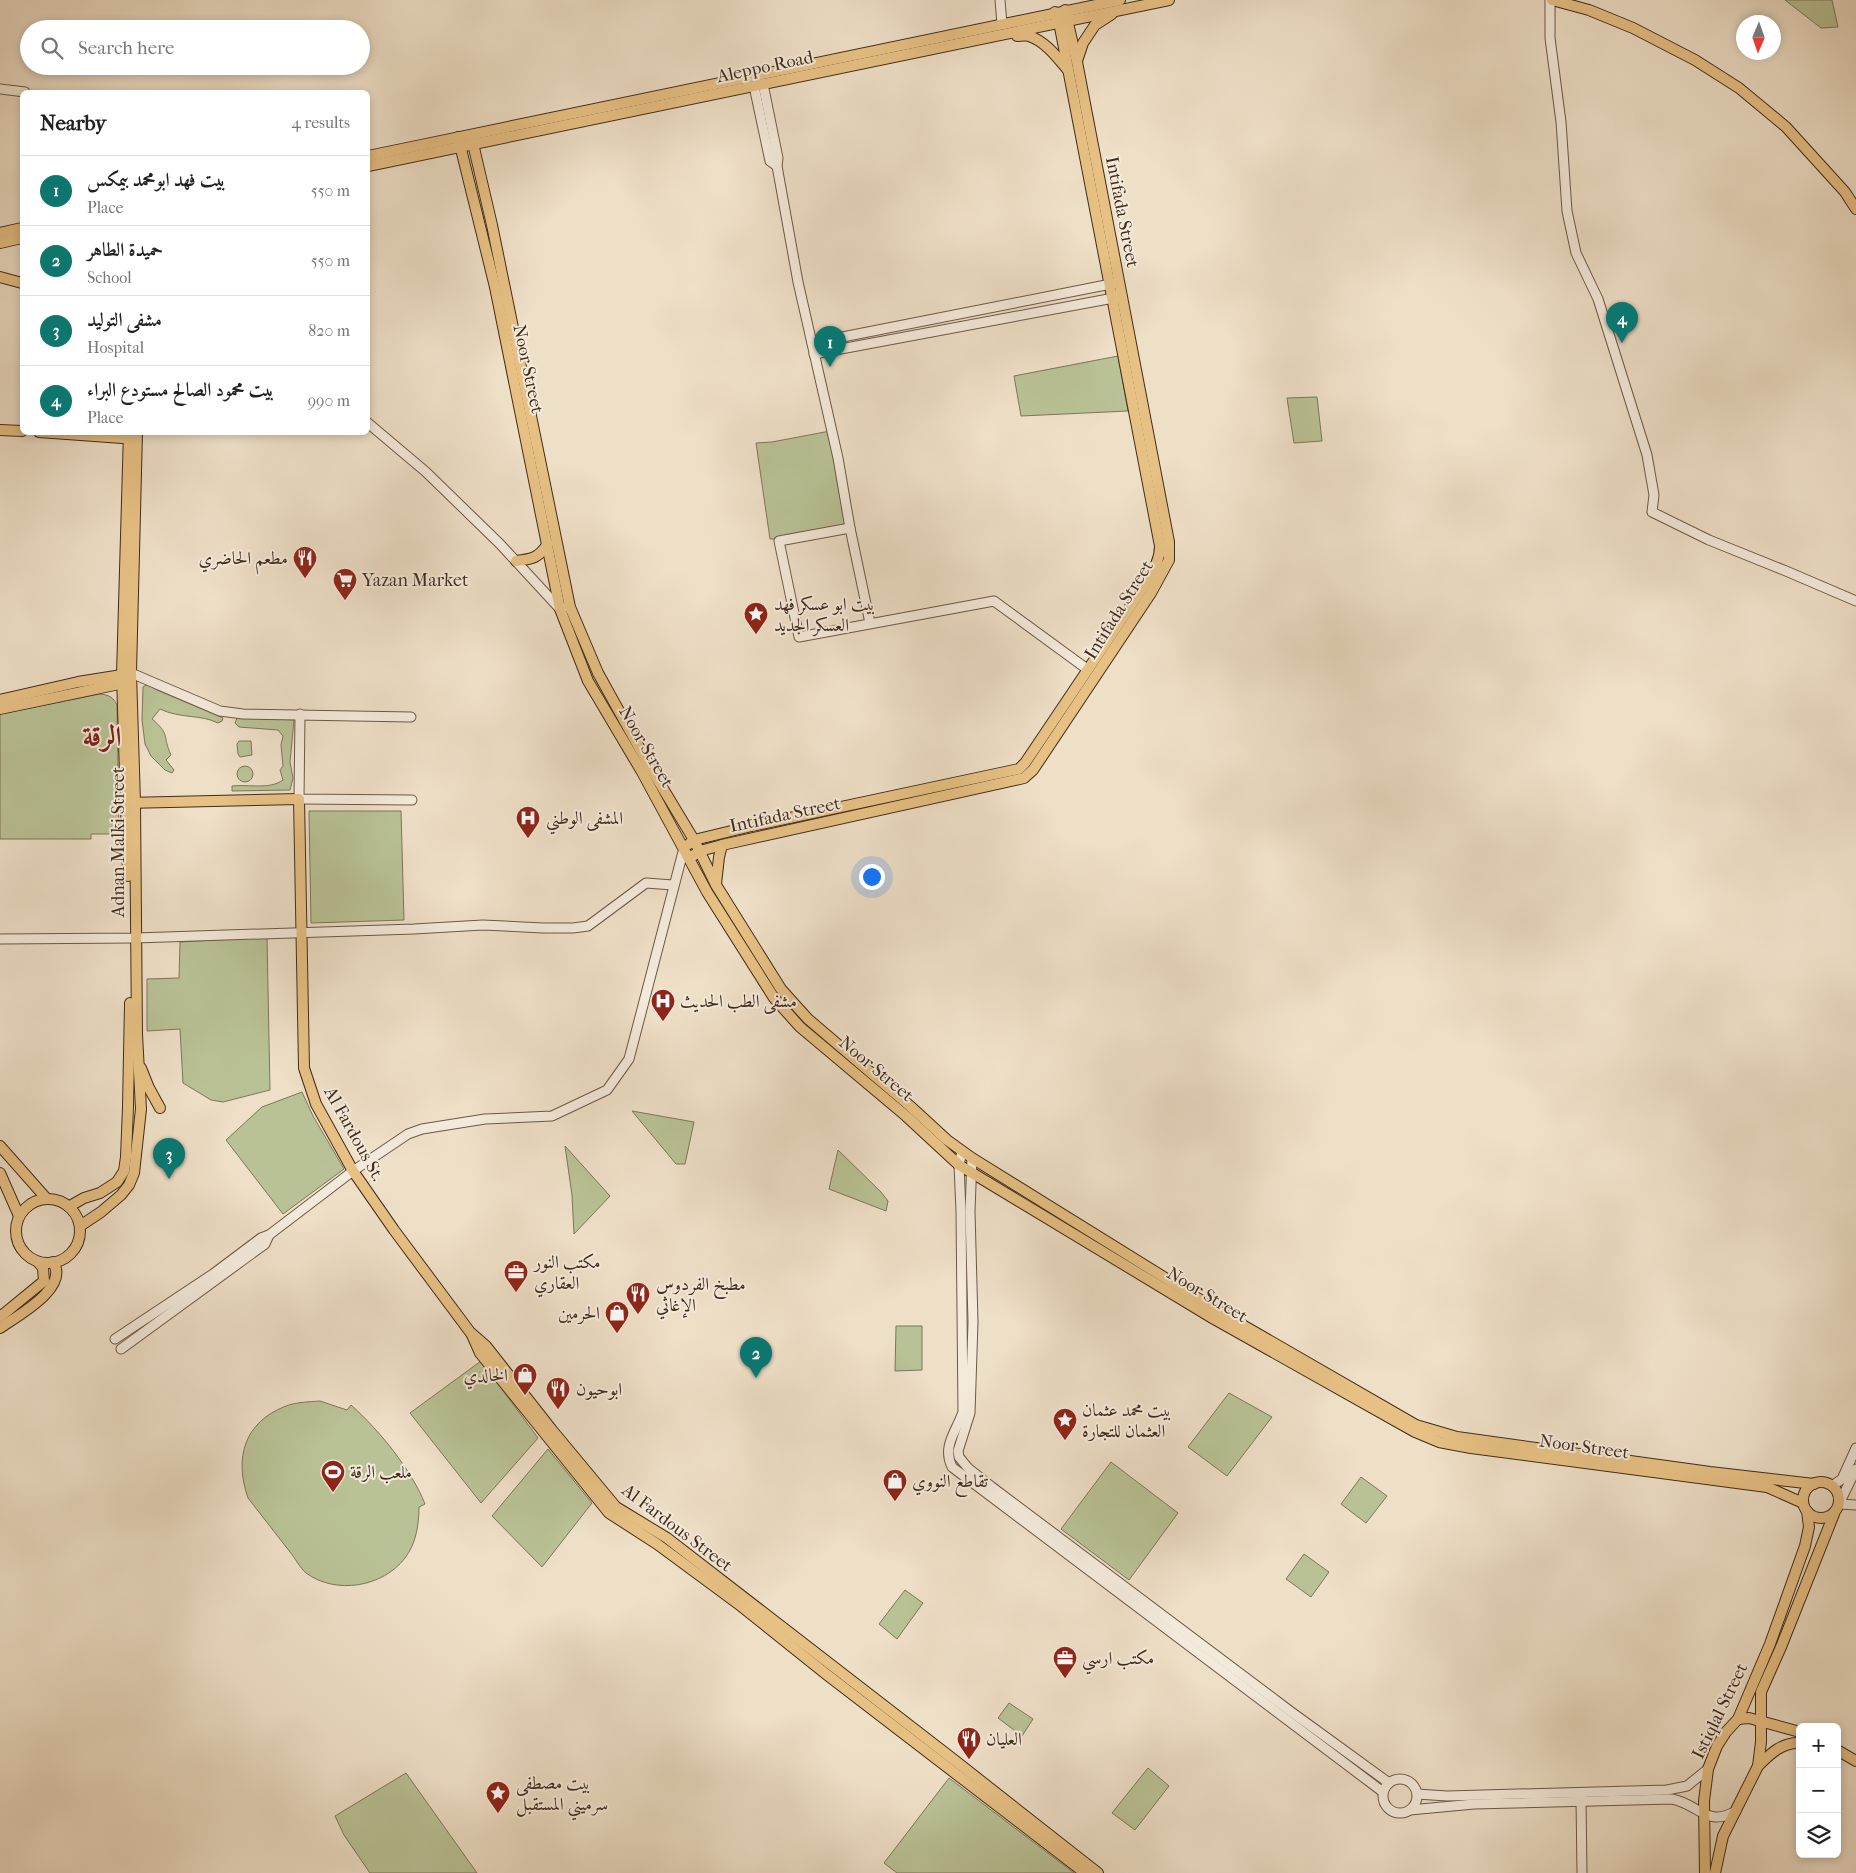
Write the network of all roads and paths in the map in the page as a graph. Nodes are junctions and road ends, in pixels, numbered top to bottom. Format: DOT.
graph roads {
  1 [pos="1000,0"];
  2 [pos="1120,0"];
  3 [pos="1169,0"];
  4 [pos="1551,0"];
  5 [pos="1116,11"];
  6 [pos="1062,16"];
  7 [pos="1002,30"];
  8 [pos="1077,62"];
  9 [pos="1068,70"];
  10 [pos="758,85"];
  11 [pos="0,89"];
  12 [pos="20,91"];
  13 [pos="472,139"];
  14 [pos="459,142"];
  15 [pos="370,156"];
  16 [pos="370,165"];
  17 [pos="1856,209"];
  18 [pos="20,228"];
  19 [pos="0,233"];
  20 [pos="20,238"];
  21 [pos="0,243"];
  22 [pos="0,277"];
  23 [pos="20,282"];
  24 [pos="0,283"];
  25 [pos="1114,284"];
  26 [pos="20,288"];
  27 [pos="1117,297"];
  28 [pos="812,343"];
  29 [pos="814,354"];
  30 [pos="370,425"];
  31 [pos="0,430"];
  32 [pos="20,431"];
  33 [pos="110,435"];
  34 [pos="133,436"];
  35 [pos="850,528"];
  36 [pos="548,544"];
  37 [pos="516,561"];
  38 [pos="1856,601"];
  39 [pos="565,608"];
  40 [pos="870,623"];
  41 [pos="571,626"];
  42 [pos="1088,669"];
  43 [pos="127,678"];
  44 [pos="0,700"];
  45 [pos="0,709"];
  46 [pos="300,714"];
  47 [pos="411,717"];
  48 [pos="298,799"];
  49 [pos="412,800"];
  50 [pos="130,803"];
  51 [pos="694,840"];
  52 [pos="722,845"];
  53 [pos="700,851"];
  54 [pos="684,856"];
  55 [pos="673,884"];
  56 [pos="716,885"];
  57 [pos="301,933"];
  58 [pos="132,938"];
  59 [pos="0,939"];
  60 [pos="138,1060"];
  61 [pos="160,1108"];
  62 [pos="0,1146"];
  63 [pos="962,1151"];
  64 [pos="972,1158"];
  65 [pos="959,1165"];
  66 [pos="353,1171"];
  67 [pos="971,1171"];
  68 [pos="0,1173"];
  69 [pos="46,1198"];
  70 [pos="70,1206"];
  71 [pos="19,1216"];
  72 [pos="80,1226"];
  73 [pos="269,1235"];
  74 [pos="38,1262"];
  75 [pos="53,1262"];
  76 [pos="19,1309"];
  77 [pos="0,1317"];
  78 [pos="0,1328"];
  79 [pos="470,1332"];
  80 [pos="115,1339"];
  81 [pos="121,1349"];
  82 [pos="1856,1448"];
  83 [pos="1856,1469"];
  84 [pos="1814,1484"];
  85 [pos="1832,1486"];
  86 [pos="1852,1490"];
  87 [pos="1839,1504"];
  88 [pos="1856,1505"];
  89 [pos="1805,1507"];
  90 [pos="1834,1514"];
  91 [pos="1738,1718"];
  92 [pos="1761,1721"];
  93 [pos="1796,1731"];
  94 [pos="1796,1743"];
  95 [pos="1841,1752"];
  96 [pos="1841,1755"];
  97 [pos="1856,1761"];
  98 [pos="1758,1766"];
  99 [pos="1708,1769"];
  100 [pos="1389,1783"];
  101 [pos="1383,1792"];
  102 [pos="1417,1794"];
  103 [pos="1581,1797"];
  104 [pos="1410,1810"];
  105 [pos="1736,1811"];
  106 [pos="1705,1813"];
  107 [pos="1085,1873"];
  108 [pos="1098,1873"];
  109 [pos="1582,1873"];
  110 [pos="1706,1873"];
  111 [pos="1715,1873"];
  1 -- 7 [label="street"];
  2 -- 6 [label="main road, Aleppo Road"];
  3 -- 5 [label="main road, Aleppo Road"];
  4 -- 17 [label="main road"];
  4 -- 38 [label="street"];
  5 -- 6 [label="main road, Aleppo Road"];
  5 -- 8 [label="main road"];
  6 -- 7 [label="main road, Aleppo Road"];
  6 -- 8 [label="main road, Intifada Street"];
  6 -- 9 [label="main road, Intifada Street"];
  7 -- 9 [label="main road"];
  7 -- 10 [label="main road, Aleppo Road"];
  7 -- 13 [label="main road, Aleppo Road"];
  8 -- 25 [label="main road, Intifada Street"];
  9 -- 25 [label="main road, Intifada Street"];
  10 -- 13 [label="main road, Aleppo Road"];
  10 -- 28 [label="street"];
  11 -- 12 [label="street"];
  13 -- 14 [label="main road, Aleppo Road"];
  13 -- 39 [label="main road, Noor Street"];
  14 -- 15 [label="main road, Aleppo Road"];
  14 -- 16 [label="main road, Aleppo Road"];
  14 -- 36 [label="main road, Noor Street"];
  18 -- 19 [label="main road"];
  20 -- 21 [label="main road"];
  22 -- 23 [label="main road"];
  24 -- 26 [label="main road"];
  25 -- 27 [label="main road, Intifada Street"];
  25 -- 28 [label="street"];
  27 -- 29 [label="street"];
  27 -- 42 [label="main road, Intifada Street"];
  27 -- 52 [label="main road, Intifada Street"];
  28 -- 29 [label="street"];
  29 -- 35 [label="street"];
  30 -- 37 [label="street"];
  31 -- 32 [label="main road"];
  33 -- 34 [label="main road"];
  34 -- 43 [label="main road, Adnan Malki Street"];
  35 -- 40 [label="street"];
  35 -- 40 [label="street"];
  36 -- 37 [label="main road"];
  36 -- 39 [label="main road, Noor Street"];
  37 -- 39 [label="street"];
  39 -- 41 [label="main road, Noor Street"];
  40 -- 42 [label="street"];
  41 -- 51 [label="main road, Noor Street"];
  41 -- 54 [label="main road, Noor Street"];
  42 -- 51 [label="main road, Intifada Street"];
  43 -- 44 [label="main road"];
  43 -- 45 [label="main road"];
  43 -- 46 [label="street"];
  43 -- 50 [label="main road, Adnan Malki Street"];
  46 -- 47 [label="street"];
  46 -- 48 [label="street"];
  48 -- 49 [label="street"];
  48 -- 50 [label="main road"];
  48 -- 57 [label="main road, Al Fardous St."];
  50 -- 58 [label="main road, Adnan Malki Street"];
  51 -- 53 [label="main road, Noor Street"];
  51 -- 54 [label="main road, Intifada Street"];
  52 -- 53 [label="main road, Intifada Street"];
  52 -- 56 [label="main road"];
  53 -- 54 [label="main road, Intifada Street"];
  53 -- 56 [label="main road, Noor Street"];
  54 -- 55 [label="street"];
  54 -- 65 [label="main road, Noor Street"];
  55 -- 57 [label="street"];
  55 -- 66 [label="street"];
  56 -- 63 [label="main road, Noor Street"];
  57 -- 58 [label="street"];
  57 -- 66 [label="main road, Al Fardous St."];
  58 -- 59 [label="street"];
  58 -- 60 [label="main road, Adnan Malki Street"];
  58 -- 70 [label="main road, Adnan Malki Street"];
  60 -- 61 [label="main road"];
  60 -- 72 [label="main road, Adnan Malki Street"];
  62 -- 69 [label="main road"];
  63 -- 64 [label="main road, Noor Street"];
  63 -- 65 [label="street"];
  64 -- 67 [label="street"];
  64 -- 84 [label="main road, Noor Street"];
  65 -- 67 [label="main road, Noor Street"];
  65 -- 101 [label="street"];
  66 -- 73 [label="street"];
  66 -- 79 [label="main road, Al Fardous St."];
  67 -- 89 [label="main road, Noor Street"];
  67 -- 100 [label="street"];
  68 -- 71 [label="main road"];
  69 -- 70 [label="main road"];
  69 -- 71 [label="main road"];
  70 -- 72 [label="main road"];
  71 -- 74 [label="main road"];
  72 -- 75 [label="main road"];
  73 -- 80 [label="street"];
  73 -- 81 [label="street"];
  74 -- 75 [label="main road"];
  74 -- 76 [label="main road"];
  75 -- 76 [label="main road"];
  76 -- 77 [label="main road"];
  76 -- 78 [label="main road"];
  79 -- 107 [label="main road, Al Fardous Street"];
  79 -- 108 [label="main road, Al Fardous Street"];
  82 -- 85 [label="street"];
  83 -- 86 [label="street"];
  84 -- 85 [label="main road"];
  84 -- 89 [label="main road"];
  85 -- 86 [label="street"];
  85 -- 87 [label="main road"];
  86 -- 87 [label="street"];
  87 -- 88 [label="street"];
  87 -- 90 [label="main road"];
  89 -- 90 [label="main road"];
  89 -- 91 [label="main road, Istiqlal Street"];
  90 -- 92 [label="main road, Istiqlal Street"];
  91 -- 92 [label="main road"];
  91 -- 99 [label="main road, Istiqlal Street"];
  92 -- 93 [label="main road"];
  92 -- 98 [label="main road, Istiqlal Street"];
  94 -- 98 [label="main road"];
  95 -- 97 [label="main road"];
  96 -- 97 [label="main road"];
  98 -- 105 [label="main road, Istiqlal Street"];
  99 -- 103 [label="street"];
  99 -- 106 [label="main road, Istiqlal Street"];
  100 -- 101 [label="street"];
  100 -- 102 [label="street"];
  101 -- 104 [label="street"];
  102 -- 103 [label="street"];
  102 -- 104 [label="street"];
  103 -- 104 [label="street"];
  103 -- 106 [label="street"];
  103 -- 109 [label="street"];
  105 -- 106 [label="street"];
  105 -- 111 [label="main road, Istiqlal Street"];
  106 -- 110 [label="main road, Istiqlal Street"];
}
